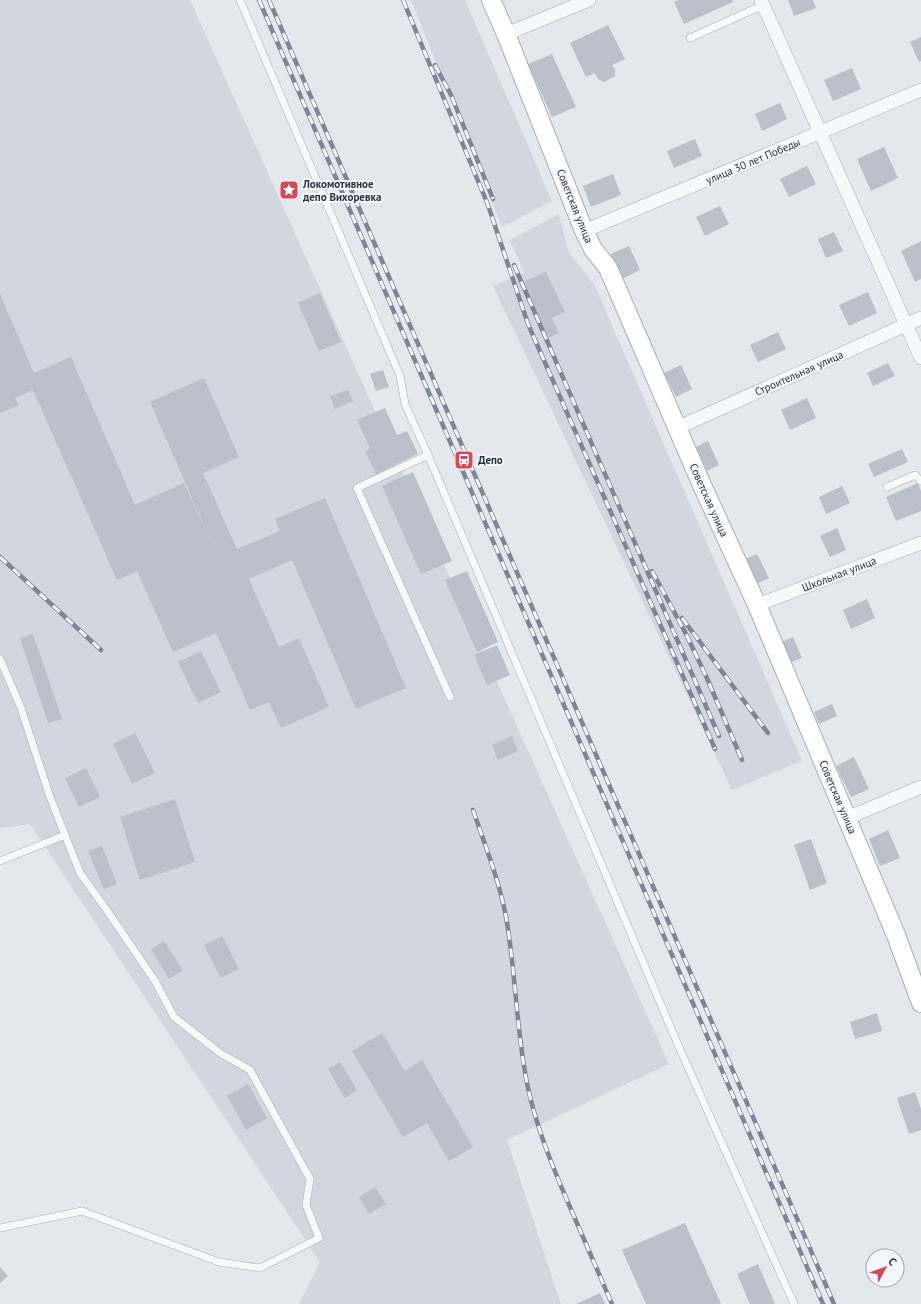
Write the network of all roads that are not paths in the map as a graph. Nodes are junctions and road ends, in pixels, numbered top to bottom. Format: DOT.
graph roads {
  1 [pos="240,0"];
  2 [pos="491,0"];
  3 [pos="589,0"];
  4 [pos="762,2"];
  5 [pos="506,34"];
  6 [pos="690,38"];
  7 [pos="921,90"];
  8 [pos="820,133"];
  9 [pos="584,231"];
  10 [pos="921,318"];
  11 [pos="906,325"];
  12 [pos="921,358"];
  13 [pos="677,428"];
  14 [pos="428,455"];
  15 [pos="921,480"];
  16 [pos="887,487"];
  17 [pos="921,543"];
  18 [pos="758,605"];
  19 [pos="0,659"];
  20 [pos="450,697"];
  21 [pos="921,787"];
  22 [pos="847,818"];
  23 [pos="65,835"];
  24 [pos="0,862"];
  25 [pos="921,1003"];
  26 [pos="0,1228"];
  27 [pos="794,1304"];
  1 -- 14 [label="lane"];
  2 -- 5 [label="street, Советская улица"];
  3 -- 5 [label="street"];
  4 -- 6 [label="lane"];
  4 -- 8 [label="street"];
  5 -- 9 [label="street, Советская улица"];
  7 -- 8 [label="street, улица 30 лет Победы"];
  8 -- 9 [label="street, улица 30 лет Победы"];
  8 -- 11 [label="street"];
  9 -- 13 [label="street, Советская улица"];
  10 -- 11 [label="street, Строительная улица"];
  11 -- 12 [label="street"];
  11 -- 13 [label="street, Строительная улица"];
  13 -- 18 [label="street, Советская улица"];
  14 -- 20 [label="lane"];
  14 -- 27 [label="lane"];
  15 -- 16 [label="lane"];
  17 -- 18 [label="street, Школьная улица"];
  18 -- 22 [label="street, Советская улица"];
  19 -- 23 [label="lane"];
  21 -- 22 [label="street"];
  22 -- 25 [label="street, Советская улица"];
  23 -- 24 [label="lane"];
  23 -- 26 [label="lane"];
}
